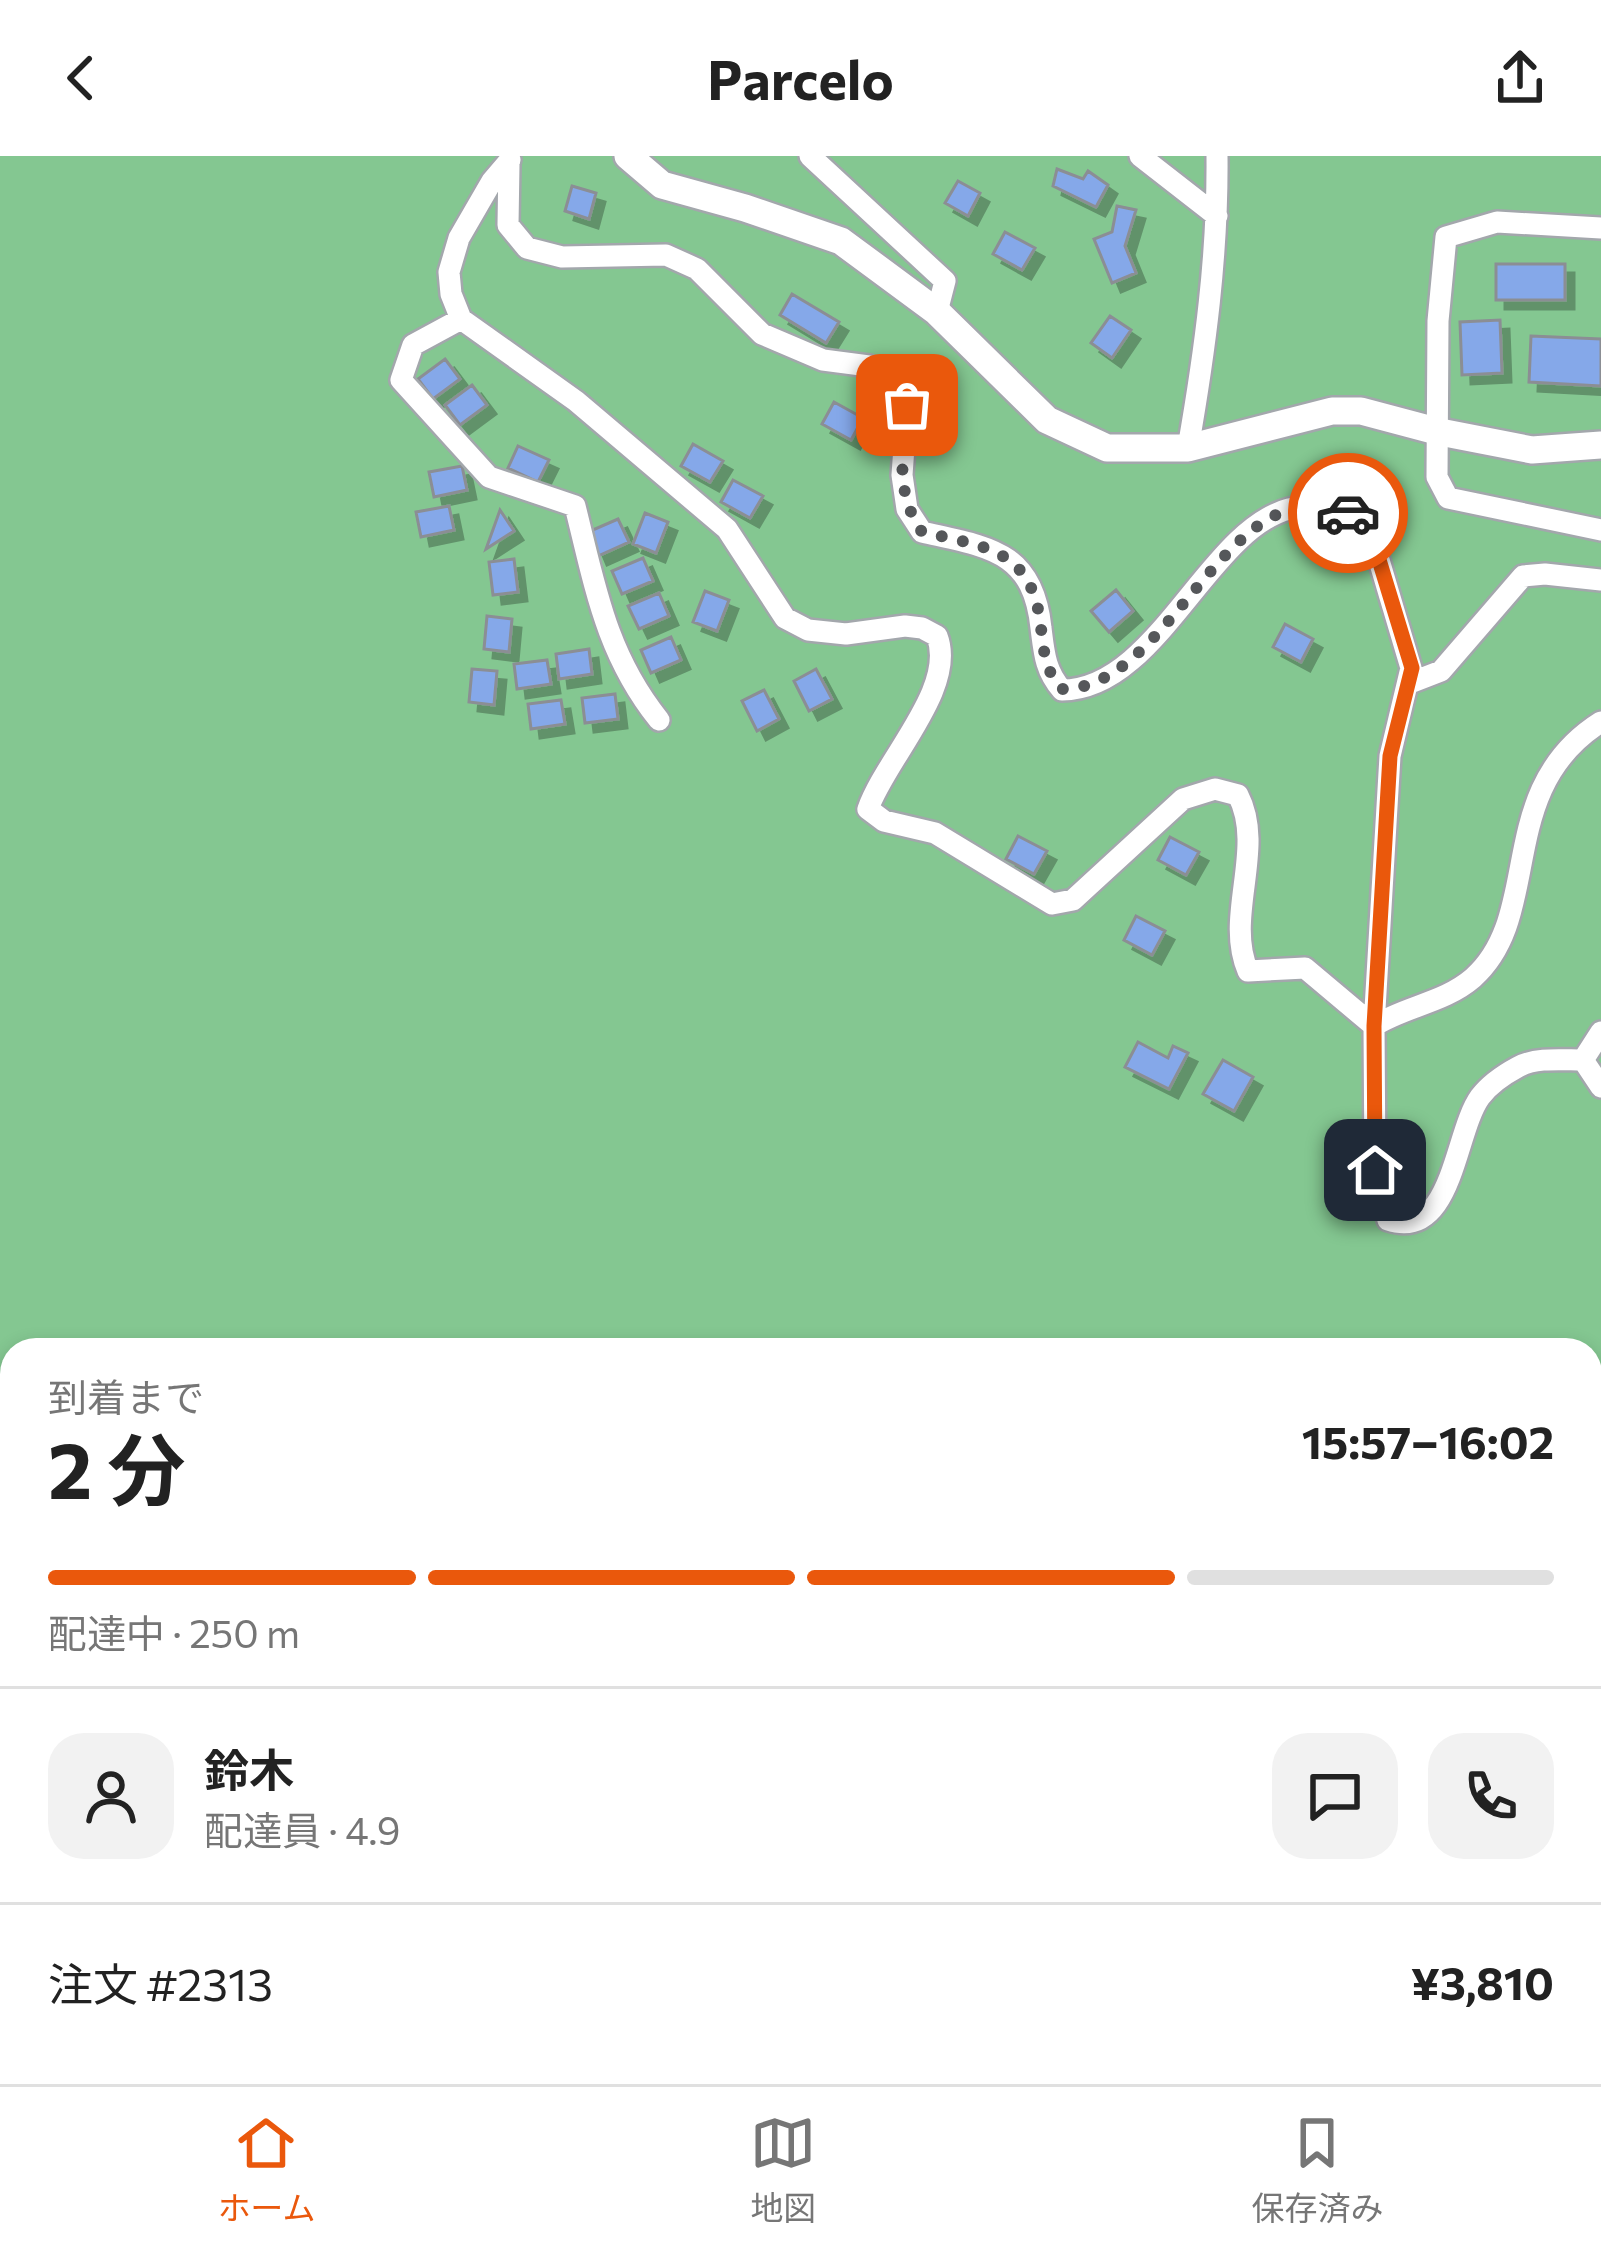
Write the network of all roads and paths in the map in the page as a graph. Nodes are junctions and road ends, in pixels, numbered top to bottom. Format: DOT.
graph roads {
  1 [pos="628,156"];
  2 [pos="810,156"];
  3 [pos="1140,156"];
  4 [pos="1216,156"];
  5 [pos="511,160"];
  6 [pos="1217,216"];
  7 [pos="1601,228"];
  8 [pos="937,312"];
  9 [pos="461,319"];
  10 [pos="1440,432"];
  11 [pos="1601,445"];
  12 [pos="1188,448"];
  13 [pos="1601,530"];
  14 [pos="1601,580"];
  15 [pos="1410,683"];
  16 [pos="658,720"];
  17 [pos="1596,733"];
  18 [pos="1374,1026"];
  19 [pos="1601,1032"];
  20 [pos="1583,1060"];
  21 [pos="1601,1088"];
  1 -- 8 [label="street"];
  2 -- 8 [label="street"];
  3 -- 6 [label="street"];
  4 -- 6 [label="street"];
  5 -- 9 [label="street"];
  5 -- 15 [label="street"];
  6 -- 12 [label="street"];
  7 -- 10 [label="street"];
  8 -- 12 [label="street"];
  9 -- 16 [label="street"];
  9 -- 18 [label="street"];
  10 -- 11 [label="street"];
  10 -- 12 [label="street"];
  10 -- 13 [label="street"];
  14 -- 15 [label="street"];
  15 -- 18 [label="street"];
  17 -- 18 [label="street"];
  18 -- 20 [label="street"];
  19 -- 20 [label="street"];
  20 -- 21 [label="street"];
}
